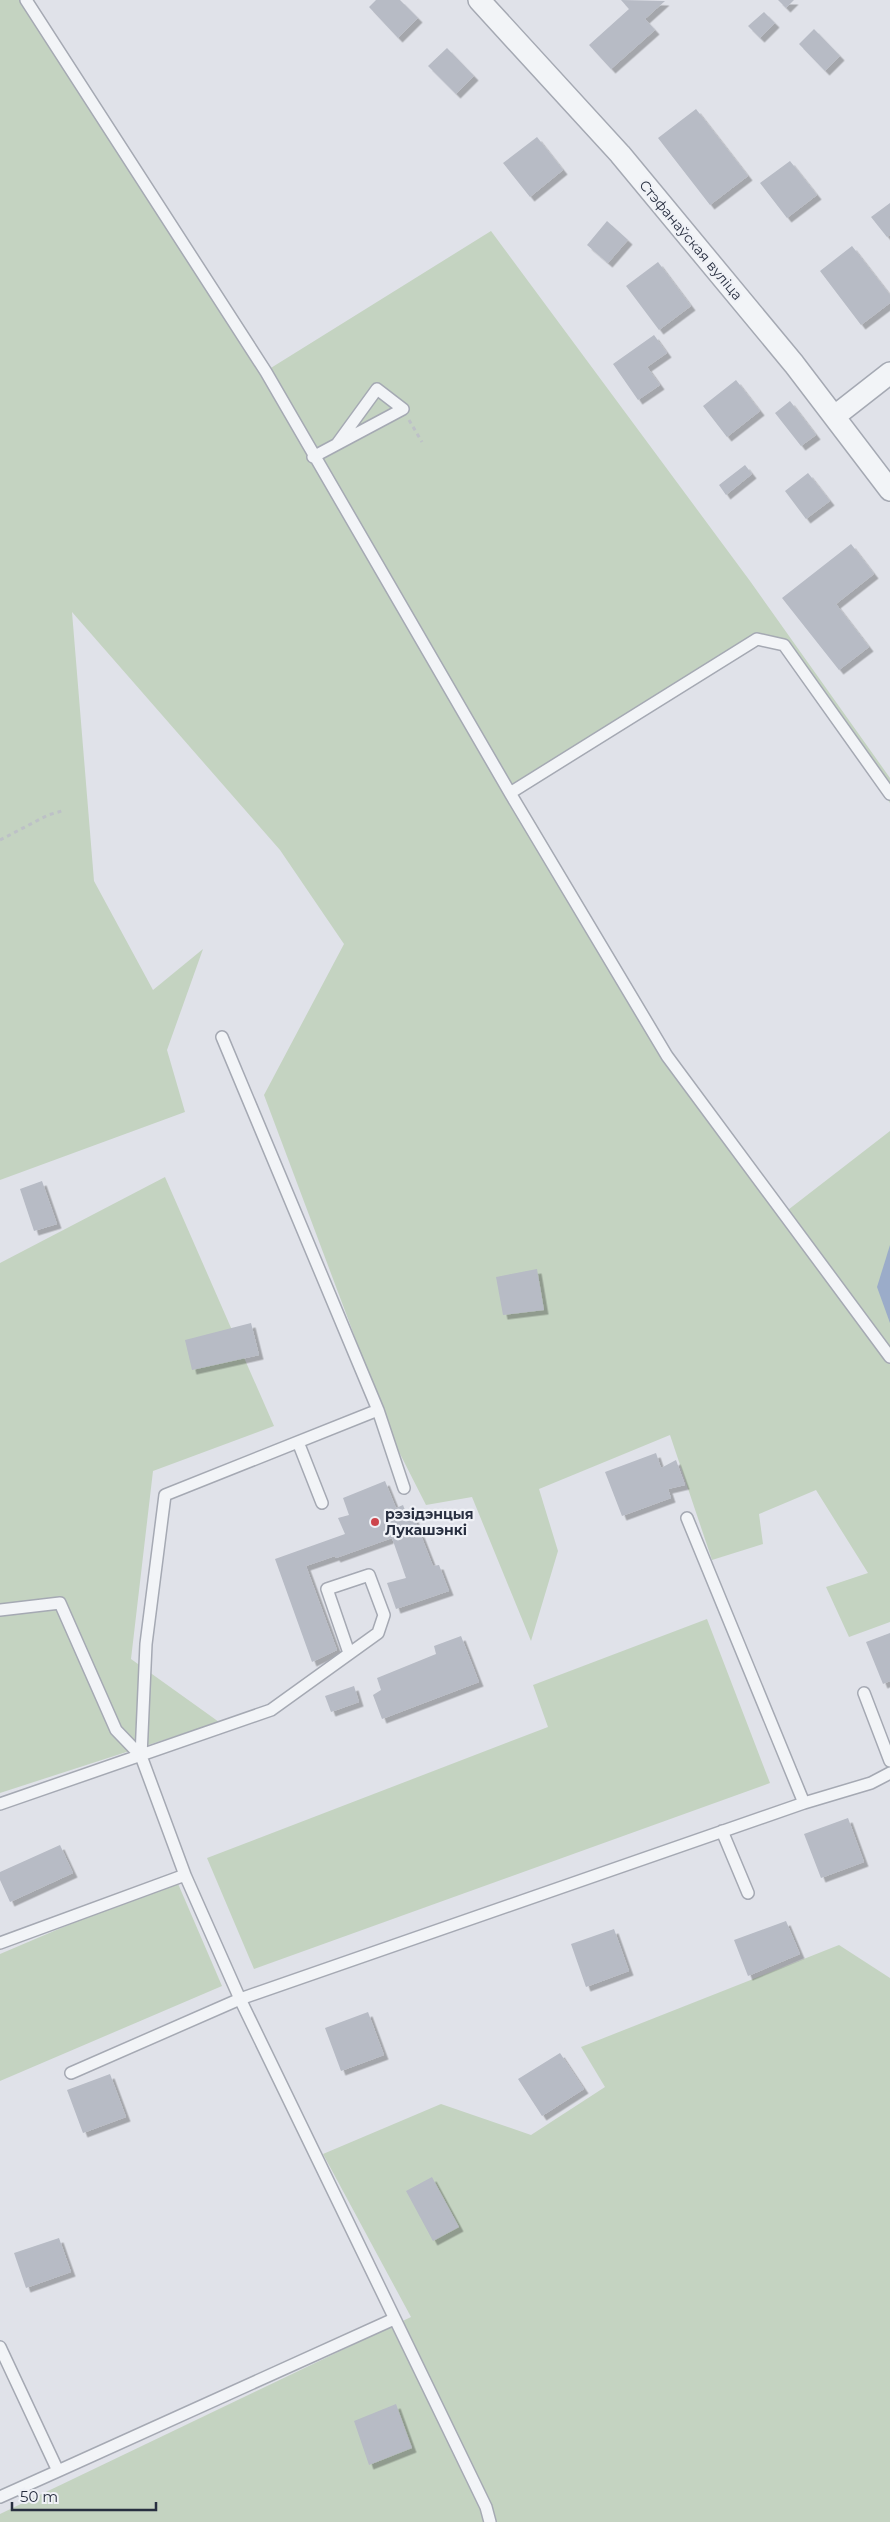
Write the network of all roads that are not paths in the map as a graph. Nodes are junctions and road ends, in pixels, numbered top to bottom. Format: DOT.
graph roads {
  1 [pos="26,0"];
  2 [pos="479,0"];
  3 [pos="890,374"];
  4 [pos="835,416"];
  5 [pos="337,444"];
  6 [pos="313,456"];
  7 [pos="890,490"];
  8 [pos="510,794"];
  9 [pos="890,794"];
  10 [pos="222,1037"];
  11 [pos="890,1357"];
  12 [pos="378,1410"];
  13 [pos="298,1442"];
  14 [pos="404,1488"];
  15 [pos="322,1503"];
  16 [pos="687,1518"];
  17 [pos="0,1610"];
  18 [pos="349,1653"];
  19 [pos="864,1693"];
  20 [pos="141,1756"];
  21 [pos="890,1761"];
  22 [pos="890,1773"];
  23 [pos="804,1803"];
  24 [pos="0,1804"];
  25 [pos="722,1832"];
  26 [pos="185,1875"];
  27 [pos="748,1893"];
  28 [pos="0,1943"];
  29 [pos="240,1999"];
  30 [pos="71,2074"];
  31 [pos="394,2319"];
  32 [pos="0,2347"];
  33 [pos="58,2471"];
  34 [pos="0,2497"];
  35 [pos="490,2522"];
  1 -- 6 [label="lane"];
  2 -- 4 [label="street, Стэфанаўская вуліца"];
  3 -- 4 [label="street"];
  4 -- 7 [label="street, Стэфанаўская вуліца"];
  5 -- 5 [label="lane"];
  5 -- 6 [label="lane"];
  6 -- 8 [label="lane"];
  8 -- 9 [label="lane"];
  8 -- 11 [label="lane"];
  10 -- 12 [label="lane"];
  12 -- 13 [label="lane"];
  12 -- 14 [label="lane"];
  13 -- 15 [label="lane"];
  13 -- 20 [label="lane"];
  16 -- 23 [label="lane"];
  17 -- 20 [label="lane"];
  18 -- 18 [label="lane"];
  18 -- 20 [label="lane"];
  19 -- 21 [label="lane"];
  20 -- 24 [label="lane"];
  20 -- 26 [label="lane"];
  22 -- 23 [label="lane"];
  23 -- 25 [label="lane"];
  25 -- 27 [label="lane"];
  25 -- 29 [label="lane"];
  26 -- 28 [label="lane"];
  26 -- 29 [label="lane"];
  29 -- 30 [label="lane"];
  29 -- 31 [label="lane"];
  31 -- 33 [label="lane"];
  31 -- 35 [label="lane"];
  32 -- 33 [label="lane"];
  33 -- 34 [label="lane"];
}
